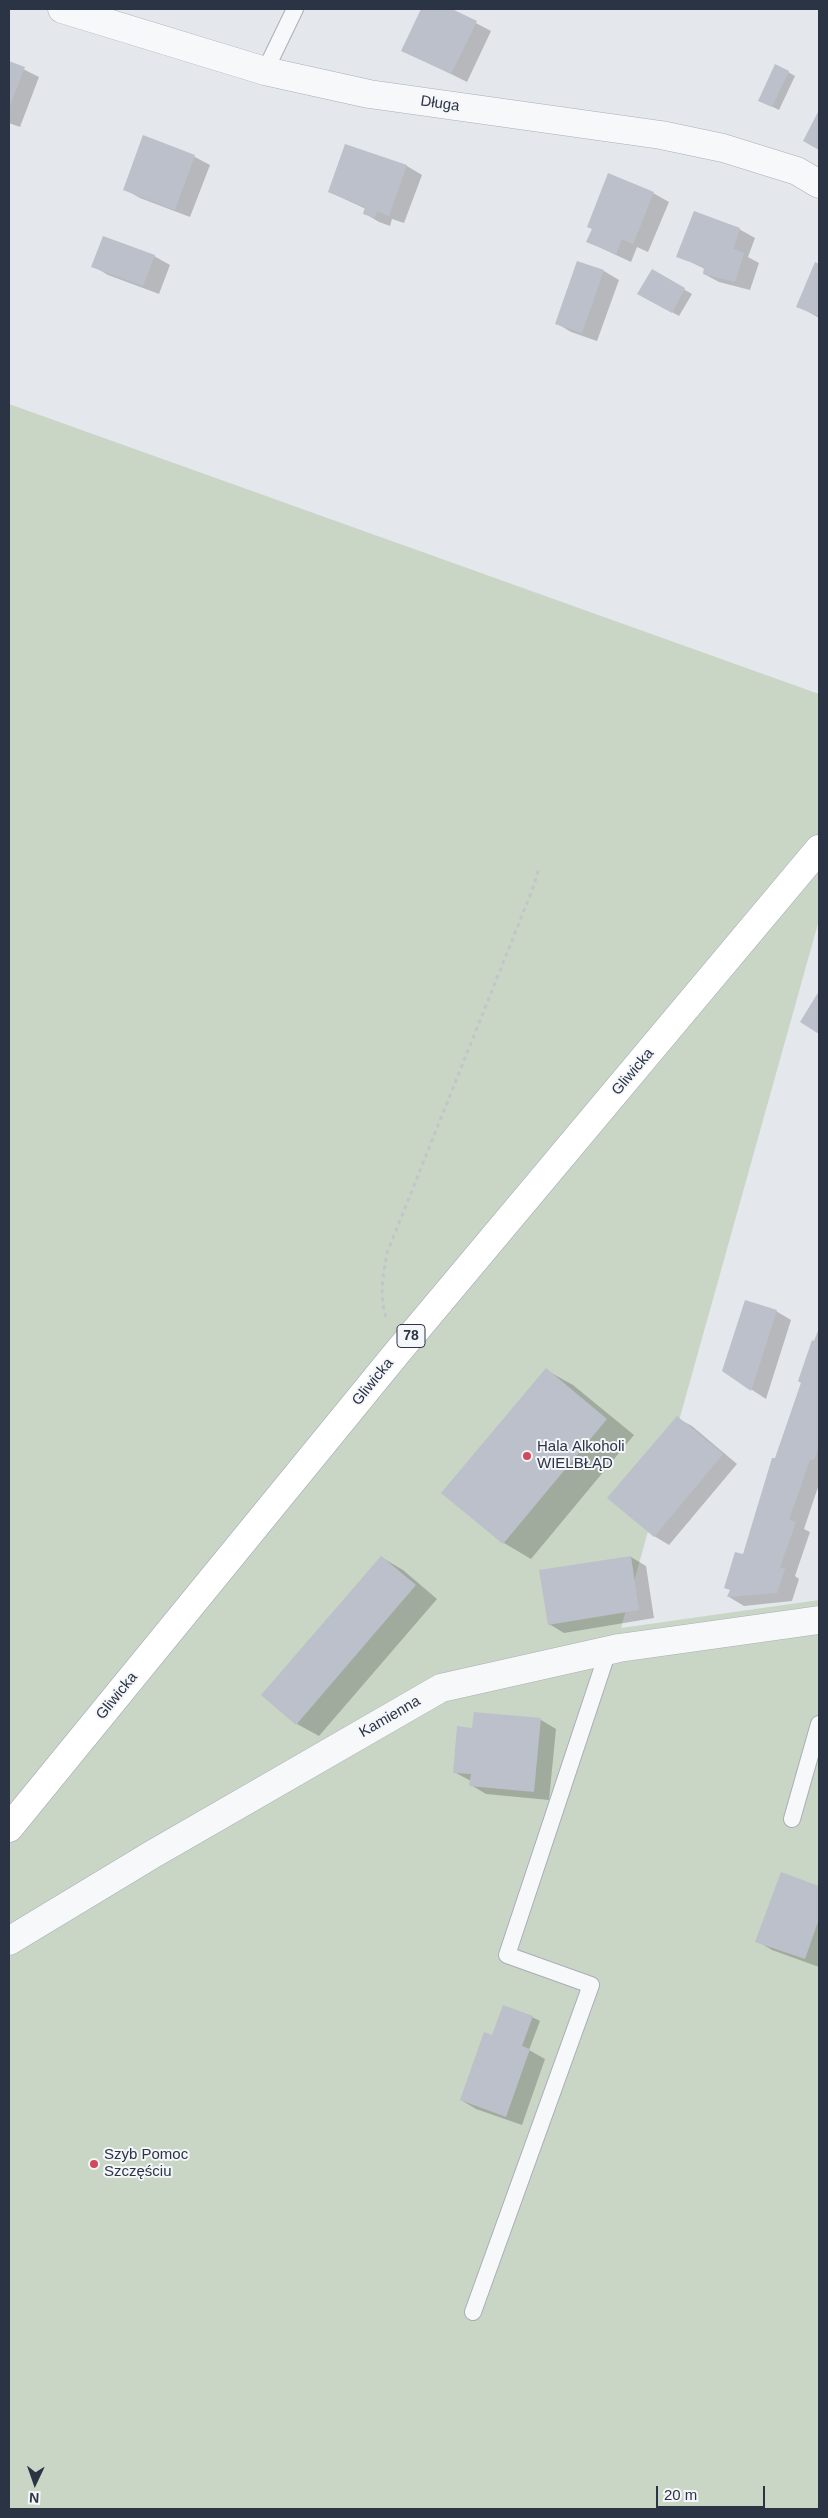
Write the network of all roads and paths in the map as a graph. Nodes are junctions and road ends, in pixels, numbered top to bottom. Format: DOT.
graph roads {
  1 [pos="62,9"];
  2 [pos="295,9"];
  3 [pos="265,71"];
  4 [pos="819,184"];
  5 [pos="819,849"];
  6 [pos="539,868"];
  7 [pos="396,1354"];
  8 [pos="819,1620"];
  9 [pos="608,1651"];
  10 [pos="819,1724"];
  11 [pos="792,1819"];
  12 [pos="9,1828"];
  13 [pos="9,1941"];
  14 [pos="473,2312"];
  1 -- 3 [label="street, Długa"];
  2 -- 3 [label="lane"];
  3 -- 4 [label="street, Długa"];
  5 -- 7 [label="main road, Gliwicka / 78"];
  6 -- 7 [label="path"];
  7 -- 12 [label="main road, Gliwicka / 78"];
  8 -- 9 [label="street, Kamienna"];
  9 -- 13 [label="street, Kamienna"];
  9 -- 14 [label="lane"];
  10 -- 11 [label="lane"];
}
